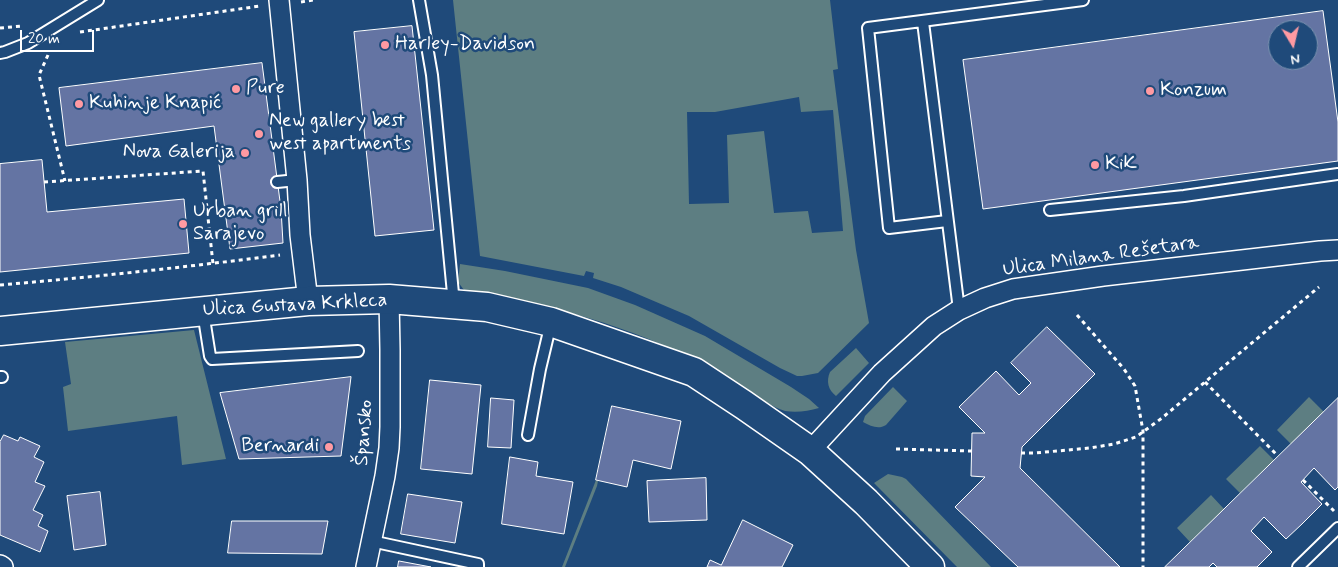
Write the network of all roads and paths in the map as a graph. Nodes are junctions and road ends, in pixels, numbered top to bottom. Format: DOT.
graph roads {
  1 [pos="98,0"];
  2 [pos="279,0"];
  3 [pos="313,0"];
  4 [pos="419,0"];
  5 [pos="1083,0"];
  6 [pos="299,3"];
  7 [pos="257,6"];
  8 [pos="923,22"];
  9 [pos="24,25"];
  10 [pos="0,28"];
  11 [pos="72,34"];
  12 [pos="0,53"];
  13 [pos="48,55"];
  14 [pos="1338,174"];
  15 [pos="297,180"];
  16 [pos="64,181"];
  17 [pos="44,182"];
  18 [pos="277,182"];
  19 [pos="1050,210"];
  20 [pos="947,221"];
  21 [pos="1338,250"];
  22 [pos="284,255"];
  23 [pos="213,264"];
  24 [pos="0,285"];
  25 [pos="1319,287"];
  26 [pos="389,299"];
  27 [pos="308,301"];
  28 [pos="454,304"];
  29 [pos="959,310"];
  30 [pos="202,311"];
  31 [pos="1077,315"];
  32 [pos="551,322"];
  33 [pos="0,331"];
  34 [pos="358,351"];
  35 [pos="1205,382"];
  36 [pos="1144,431"];
  37 [pos="528,435"];
  38 [pos="896,449"];
  39 [pos="810,451"];
  40 [pos="972,451"];
  41 [pos="1021,453"];
  42 [pos="1278,456"];
  43 [pos="1303,480"];
  44 [pos="1338,515"];
  45 [pos="1338,528"];
  46 [pos="371,541"];
  47 [pos="366,567"];
  48 [pos="478,567"];
  49 [pos="930,567"];
  50 [pos="1143,567"];
  51 [pos="1298,567"];
  1 -- 12 [label="lane"];
  2 -- 15 [label="street"];
  3 -- 6 [label="path"];
  4 -- 28 [label="lane"];
  5 -- 8 [label="lane"];
  7 -- 11 [label="path"];
  8 -- 20 [label="lane"];
  8 -- 20 [label="lane"];
  9 -- 10 [label="path"];
  13 -- 16 [label="path"];
  14 -- 19 [label="lane"];
  15 -- 18 [label="lane"];
  15 -- 27 [label="street"];
  16 -- 17 [label="path"];
  16 -- 23 [label="path"];
  20 -- 29 [label="lane"];
  21 -- 29 [label="street, Ulica Milana Rešetara"];
  22 -- 23 [label="path"];
  23 -- 24 [label="path"];
  25 -- 35 [label="path"];
  26 -- 27 [label="street, Ulica Gustava Krkleca"];
  26 -- 28 [label="street, Ulica Gustava Krkleca"];
  26 -- 46 [label="street, Špansko"];
  27 -- 30 [label="street, Ulica Gustava Krkleca"];
  28 -- 32 [label="street, Ulica Gustava Krkleca"];
  29 -- 39 [label="street, Ulica Milana Rešetara"];
  30 -- 33 [label="street, Ulica Gustava Krkleca"];
  30 -- 34 [label="lane"];
  31 -- 36 [label="path"];
  32 -- 37 [label="lane"];
  32 -- 39 [label="street, Ulica Gustava Krkleca"];
  35 -- 36 [label="path"];
  35 -- 42 [label="path"];
  36 -- 41 [label="path"];
  36 -- 50 [label="path"];
  38 -- 40 [label="path"];
  39 -- 49 [label="street, Ulica Gustava Krkleca"];
  43 -- 44 [label="path"];
  45 -- 51 [label="lane"];
  46 -- 47 [label="street, Špansko"];
  46 -- 48 [label="lane"];
}
